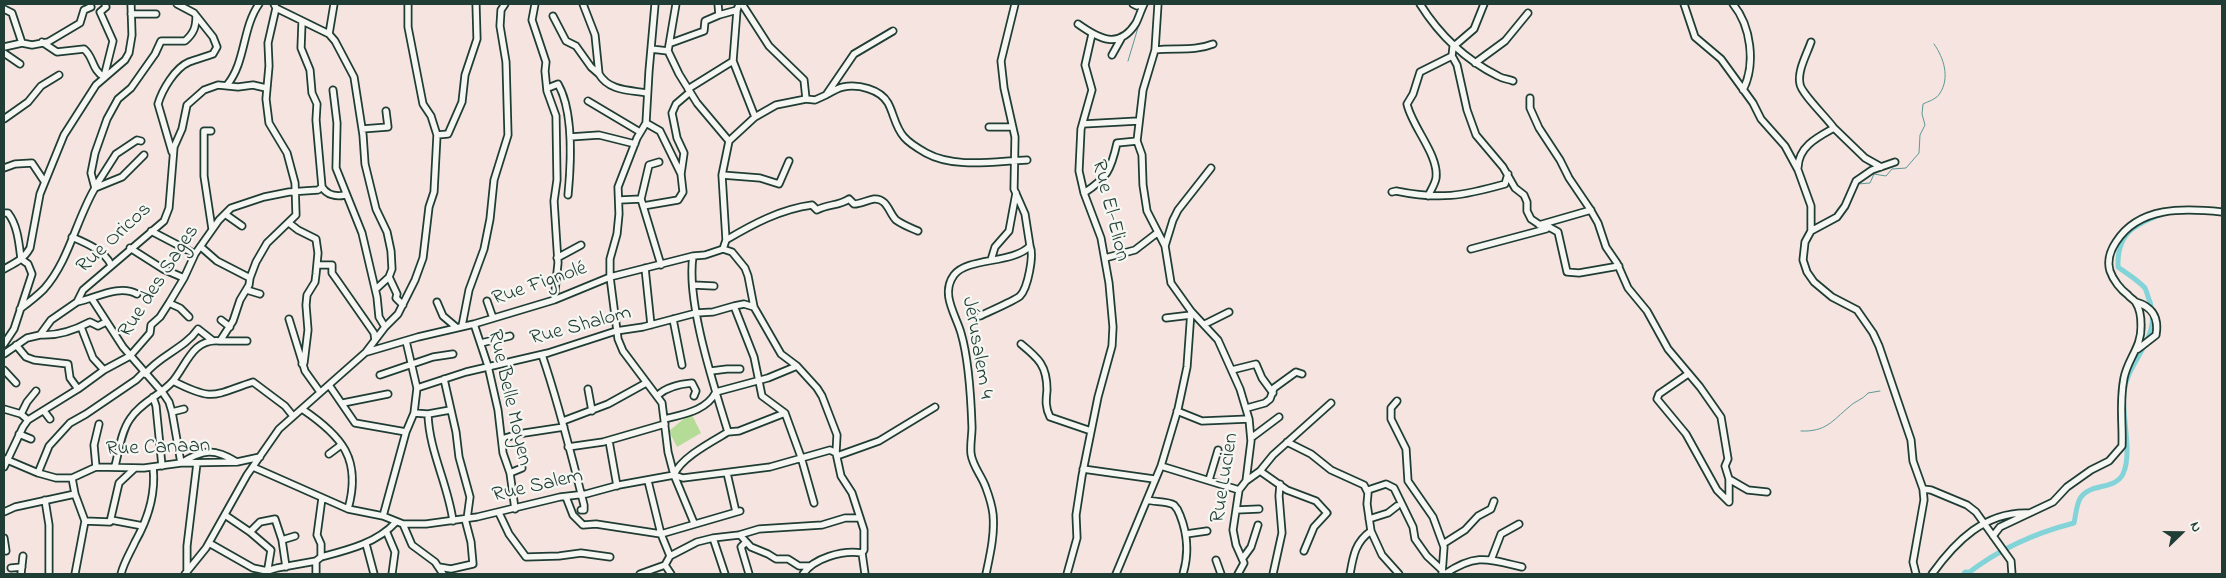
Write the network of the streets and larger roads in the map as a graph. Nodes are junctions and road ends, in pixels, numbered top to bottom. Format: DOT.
graph roads {
  1 [pos="90,4"];
  2 [pos="106,4"];
  3 [pos="131,4"];
  4 [pos="177,4"];
  5 [pos="259,4"];
  6 [pos="334,4"];
  7 [pos="408,4"];
  8 [pos="476,4"];
  9 [pos="505,4"];
  10 [pos="535,4"];
  11 [pos="583,4"];
  12 [pos="655,4"];
  13 [pos="676,4"];
  14 [pos="718,4"];
  15 [pos="741,4"];
  16 [pos="1016,4"];
  17 [pos="1133,4"];
  18 [pos="1143,4"];
  19 [pos="1158,4"];
  20 [pos="1420,4"];
  21 [pos="1484,4"];
  22 [pos="1684,4"];
  23 [pos="1732,4"];
  24 [pos="275,6"];
  25 [pos="4,8"];
  26 [pos="737,10"];
  27 [pos="100,12"];
  28 [pos="1528,13"];
  29 [pos="131,14"];
  30 [pos="156,14"];
  31 [pos="719,14"];
  32 [pos="196,16"];
  33 [pos="553,16"];
  34 [pos="302,22"];
  35 [pos="1078,24"];
  36 [pos="892,31"];
  37 [pos="329,34"];
  38 [pos="1092,34"];
  39 [pos="1122,37"];
  40 [pos="42,42"];
  41 [pos="1811,42"];
  42 [pos="22,43"];
  43 [pos="671,43"];
  44 [pos="1213,44"];
  45 [pos="4,47"];
  46 [pos="1453,47"];
  47 [pos="651,49"];
  48 [pos="668,50"];
  49 [pos="1155,50"];
  50 [pos="4,53"];
  51 [pos="1112,55"];
  52 [pos="1452,56"];
  53 [pos="733,61"];
  54 [pos="1475,63"];
  55 [pos="20,64"];
  56 [pos="599,74"];
  57 [pos="59,76"];
  58 [pos="104,77"];
  59 [pos="1513,81"];
  60 [pos="227,85"];
  61 [pos="266,88"];
  62 [pos="548,88"];
  63 [pos="333,90"];
  64 [pos="689,90"];
  65 [pos="1743,90"];
  66 [pos="647,93"];
  67 [pos="826,95"];
  68 [pos="1530,98"];
  69 [pos="806,99"];
  70 [pos="588,101"];
  71 [pos="386,111"];
  72 [pos="755,118"];
  73 [pos="4,119"];
  74 [pos="1138,121"];
  75 [pos="646,123"];
  76 [pos="1083,124"];
  77 [pos="989,127"];
  78 [pos="1012,128"];
  79 [pos="1834,128"];
  80 [pos="362,130"];
  81 [pos="211,131"];
  82 [pos="640,132"];
  83 [pos="437,135"];
  84 [pos="570,137"];
  85 [pos="142,140"];
  86 [pos="1137,141"];
  87 [pos="729,142"];
  88 [pos="635,144"];
  89 [pos="144,155"];
  90 [pos="174,157"];
  91 [pos="1013,160"];
  92 [pos="1027,160"];
  93 [pos="789,161"];
  94 [pos="659,162"];
  95 [pos="1895,162"];
  96 [pos="1881,167"];
  97 [pos="4,168"];
  98 [pos="1212,168"];
  99 [pos="1798,170"];
  100 [pos="681,174"];
  101 [pos="1508,174"];
  102 [pos="722,175"];
  103 [pos="44,180"];
  104 [pos="322,187"];
  105 [pos="95,188"];
  106 [pos="1392,192"];
  107 [pos="296,193"];
  108 [pos="1084,193"];
  109 [pos="1016,194"];
  110 [pos="345,195"];
  111 [pos="568,196"];
  112 [pos="1428,196"];
  113 [pos="641,199"];
  114 [pos="620,200"];
  115 [pos="642,206"];
  116 [pos="1592,210"];
  117 [pos="2222,212"];
  118 [pos="4,213"];
  119 [pos="225,214"];
  120 [pos="290,223"];
  121 [pos="1538,225"];
  122 [pos="242,226"];
  123 [pos="1546,229"];
  124 [pos="212,230"];
  125 [pos="918,230"];
  126 [pos="151,231"];
  127 [pos="1812,231"];
  128 [pos="1157,233"];
  129 [pos="72,237"];
  130 [pos="726,240"];
  131 [pos="581,245"];
  132 [pos="1030,246"];
  133 [pos="1166,246"];
  134 [pos="201,247"];
  135 [pos="130,248"];
  136 [pos="723,248"];
  137 [pos="1471,249"];
  138 [pos="194,254"];
  139 [pos="693,256"];
  140 [pos="557,258"];
  141 [pos="1105,258"];
  142 [pos="21,260"];
  143 [pos="991,260"];
  144 [pos="317,264"];
  145 [pos="661,265"];
  146 [pos="111,266"];
  147 [pos="1619,266"];
  148 [pos="646,268"];
  149 [pos="4,269"];
  150 [pos="389,277"];
  151 [pos="610,277"];
  152 [pos="184,278"];
  153 [pos="250,278"];
  154 [pos="693,285"];
  155 [pos="714,286"];
  156 [pos="376,289"];
  157 [pos="247,290"];
  158 [pos="137,294"];
  159 [pos="260,294"];
  160 [pos="92,299"];
  161 [pos="554,300"];
  162 [pos="487,301"];
  163 [pos="77,302"];
  164 [pos="437,302"];
  165 [pos="2136,302"];
  166 [pos="169,303"];
  167 [pos="403,305"];
  168 [pos="734,306"];
  169 [pos="754,307"];
  170 [pos="20,309"];
  171 [pos="1229,312"];
  172 [pos="696,313"];
  173 [pos="1191,313"];
  174 [pos="980,316"];
  175 [pos="189,317"];
  176 [pos="493,318"];
  177 [pos="1166,318"];
  178 [pos="289,319"];
  179 [pos="673,319"];
  180 [pos="222,320"];
  181 [pos="106,322"];
  182 [pos="474,324"];
  183 [pos="1205,324"];
  184 [pos="651,325"];
  185 [pos="459,326"];
  186 [pos="81,327"];
  187 [pos="230,327"];
  188 [pos="385,327"];
  189 [pos="616,331"];
  190 [pos="40,335"];
  191 [pos="510,336"];
  192 [pos="212,340"];
  193 [pos="376,340"];
  194 [pos="220,341"];
  195 [pos="247,341"];
  196 [pos="406,341"];
  197 [pos="481,343"];
  198 [pos="4,344"];
  199 [pos="1021,344"];
  200 [pos="16,345"];
  201 [pos="2136,351"];
  202 [pos="366,352"];
  203 [pos="4,354"];
  204 [pos="453,354"];
  205 [pos="542,355"];
  206 [pos="130,356"];
  207 [pos="302,364"];
  208 [pos="411,364"];
  209 [pos="682,365"];
  210 [pos="488,366"];
  211 [pos="797,366"];
  212 [pos="740,369"];
  213 [pos="4,370"];
  214 [pos="104,370"];
  215 [pos="1232,370"];
  216 [pos="711,371"];
  217 [pos="144,373"];
  218 [pos="1302,374"];
  219 [pos="1688,374"];
  220 [pos="380,375"];
  221 [pos="444,379"];
  222 [pos="173,381"];
  223 [pos="758,381"];
  224 [pos="16,383"];
  225 [pos="646,383"];
  226 [pos="329,384"];
  227 [pos="417,388"];
  228 [pos="78,389"];
  229 [pos="588,389"];
  230 [pos="36,391"];
  231 [pos="162,391"];
  232 [pos="320,392"];
  233 [pos="716,392"];
  234 [pos="1273,393"];
  235 [pos="388,394"];
  236 [pos="658,395"];
  237 [pos="694,396"];
  238 [pos="153,397"];
  239 [pos="1397,400"];
  240 [pos="342,403"];
  241 [pos="1331,404"];
  242 [pos="935,408"];
  243 [pos="1247,408"];
  244 [pos="4,409"];
  245 [pos="184,409"];
  246 [pos="302,409"];
  247 [pos="450,410"];
  248 [pos="44,411"];
  249 [pos="1177,411"];
  250 [pos="172,412"];
  251 [pos="592,412"];
  252 [pos="414,413"];
  253 [pos="785,413"];
  254 [pos="21,414"];
  255 [pos="428,414"];
  256 [pos="293,416"];
  257 [pos="1279,417"];
  258 [pos="1249,418"];
  259 [pos="28,420"];
  260 [pos="50,420"];
  261 [pos="665,421"];
  262 [pos="99,424"];
  263 [pos="564,424"];
  264 [pos="1091,431"];
  265 [pos="406,432"];
  266 [pos="728,432"];
  267 [pos="19,434"];
  268 [pos="1251,438"];
  269 [pos="32,439"];
  270 [pos="502,439"];
  271 [pos="609,440"];
  272 [pos="1287,442"];
  273 [pos="341,445"];
  274 [pos="568,447"];
  275 [pos="1218,450"];
  276 [pos="329,454"];
  277 [pos="837,454"];
  278 [pos="801,457"];
  279 [pos="5,458"];
  280 [pos="260,458"];
  281 [pos="198,462"];
  282 [pos="237,462"];
  283 [pos="181,463"];
  284 [pos="115,466"];
  285 [pos="162,466"];
  286 [pos="1161,466"];
  287 [pos="4,467"];
  288 [pos="96,467"];
  289 [pos="153,467"];
  290 [pos="254,467"];
  291 [pos="135,468"];
  292 [pos="522,468"];
  293 [pos="1083,470"];
  294 [pos="1260,471"];
  295 [pos="38,473"];
  296 [pos="510,473"];
  297 [pos="727,473"];
  298 [pos="674,475"];
  299 [pos="72,478"];
  300 [pos="1154,479"];
  301 [pos="1729,479"];
  302 [pos="1209,480"];
  303 [pos="648,481"];
  304 [pos="1246,481"];
  305 [pos="1280,484"];
  306 [pos="617,486"];
  307 [pos="1923,489"];
  308 [pos="1239,490"];
  309 [pos="1368,490"];
  310 [pos="1767,492"];
  311 [pos="74,494"];
  312 [pos="581,494"];
  313 [pos="566,497"];
  314 [pos="322,498"];
  315 [pos="44,500"];
  316 [pos="1146,500"];
  317 [pos="1494,501"];
  318 [pos="814,503"];
  319 [pos="1397,506"];
  320 [pos="348,509"];
  321 [pos="515,509"];
  322 [pos="1258,509"];
  323 [pos="581,510"];
  324 [pos="1236,510"];
  325 [pos="4,512"];
  326 [pos="498,513"];
  327 [pos="2034,513"];
  328 [pos="225,515"];
  329 [pos="383,516"];
  330 [pos="859,518"];
  331 [pos="466,519"];
  332 [pos="1369,519"];
  333 [pos="111,520"];
  334 [pos="85,521"];
  335 [pos="453,521"];
  336 [pos="396,522"];
  337 [pos="1984,522"];
  338 [pos="694,523"];
  339 [pos="403,524"];
  340 [pos="1519,524"];
  341 [pos="1258,525"];
  342 [pos="143,526"];
  343 [pos="1207,531"];
  344 [pos="1370,531"];
  345 [pos="250,532"];
  346 [pos="387,533"];
  347 [pos="661,534"];
  348 [pos="740,534"];
  349 [pos="1186,534"];
  350 [pos="295,536"];
  351 [pos="1993,536"];
  352 [pos="4,538"];
  353 [pos="713,538"];
  354 [pos="282,540"];
  355 [pos="746,542"];
  356 [pos="208,543"];
  357 [pos="366,544"];
  358 [pos="1443,544"];
  359 [pos="6,551"];
  360 [pos="1304,551"];
  361 [pos="862,553"];
  362 [pos="23,556"];
  363 [pos="670,556"];
  364 [pos="610,557"];
  365 [pos="1243,558"];
  366 [pos="319,559"];
  367 [pos="1216,560"];
  368 [pos="1491,560"];
  369 [pos="665,565"];
  370 [pos="810,566"];
  371 [pos="22,567"];
  372 [pos="286,567"];
  373 [pos="440,567"];
  374 [pos="1522,567"];
  375 [pos="11,568"];
  376 [pos="267,573"];
  377 [pos="1443,573"];
  378 [pos="21,574"];
  379 [pos="49,574"];
  380 [pos="76,574"];
  381 [pos="121,574"];
  382 [pos="186,574"];
  383 [pos="316,574"];
  384 [pos="374,574"];
  385 [pos="392,574"];
  386 [pos="443,574"];
  387 [pos="640,574"];
  388 [pos="671,574"];
  389 [pos="725,574"];
  390 [pos="749,574"];
  391 [pos="803,574"];
  392 [pos="865,574"];
  393 [pos="986,574"];
  394 [pos="1067,574"];
  395 [pos="1116,574"];
  396 [pos="1182,574"];
  397 [pos="1221,574"];
  398 [pos="1238,574"];
  399 [pos="1273,574"];
  400 [pos="1350,574"];
  401 [pos="1399,574"];
  402 [pos="1916,574"];
  403 [pos="1932,574"];
  404 [pos="2012,574"];
  1 -- 27 [label="street"];
  1 -- 40 [label="street"];
  2 -- 27 [label="street"];
  3 -- 29 [label="street"];
  4 -- 32 [label="street"];
  5 -- 60 [label="street"];
  6 -- 37 [label="street"];
  7 -- 83 [label="street"];
  8 -- 83 [label="street"];
  9 -- 185 [label="street"];
  10 -- 62 [label="street"];
  11 -- 56 [label="street"];
  12 -- 47 [label="street"];
  13 -- 43 [label="street"];
  14 -- 31 [label="street"];
  15 -- 26 [label="street"];
  15 -- 69 [label="street"];
  16 -- 78 [label="street"];
  17 -- 18 [label="street"];
  18 -- 39 [label="street"];
  19 -- 49 [label="street"];
  20 -- 46 [label="street"];
  21 -- 46 [label="street"];
  22 -- 65 [label="street"];
  23 -- 65 [label="street"];
  24 -- 34 [label="street"];
  24 -- 61 [label="street"];
  25 -- 42 [label="street"];
  26 -- 31 [label="street"];
  26 -- 53 [label="street"];
  27 -- 58 [label="street"];
  28 -- 54 [label="street"];
  29 -- 30 [label="street"];
  29 -- 58 [label="street"];
  31 -- 43 [label="street"];
  32 -- 90 [label="street"];
  32 -- 105 [label="street"];
  33 -- 56 [label="street"];
  34 -- 37 [label="street"];
  34 -- 104 [label="street"];
  35 -- 38 [label="street"];
  36 -- 67 [label="street"];
  37 -- 80 [label="street"];
  38 -- 39 [label="street"];
  38 -- 76 [label="street, Rue El-Elion"];
  39 -- 51 [label="street"];
  40 -- 42 [label="street"];
  40 -- 58 [label="street"];
  41 -- 79 [label="street"];
  42 -- 45 [label="street"];
  43 -- 48 [label="street"];
  44 -- 49 [label="street"];
  46 -- 52 [label="street"];
  46 -- 54 [label="street"];
  47 -- 48 [label="street"];
  47 -- 66 [label="street"];
  48 -- 64 [label="street"];
  49 -- 74 [label="street"];
  50 -- 55 [label="street"];
  52 -- 101 [label="street"];
  52 -- 112 [label="street"];
  53 -- 64 [label="street"];
  53 -- 72 [label="street"];
  54 -- 59 [label="street"];
  56 -- 66 [label="street"];
  57 -- 73 [label="street"];
  58 -- 103 [label="street"];
  60 -- 61 [label="street, Rue Oricos"];
  60 -- 90 [label="street, Rue Oricos"];
  61 -- 107 [label="street"];
  62 -- 84 [label="street"];
  62 -- 140 [label="street"];
  63 -- 110 [label="street"];
  64 -- 87 [label="street"];
  64 -- 100 [label="street"];
  65 -- 99 [label="street"];
  66 -- 75 [label="street"];
  67 -- 69 [label="street"];
  67 -- 91 [label="street"];
  68 -- 116 [label="street"];
  69 -- 72 [label="street"];
  70 -- 82 [label="street"];
  71 -- 80 [label="street"];
  72 -- 87 [label="street"];
  74 -- 76 [label="street"];
  74 -- 86 [label="street"];
  75 -- 82 [label="street"];
  75 -- 100 [label="street"];
  76 -- 108 [label="street, Rue El-Elion"];
  77 -- 78 [label="street"];
  78 -- 91 [label="street"];
  79 -- 96 [label="street"];
  79 -- 99 [label="street"];
  80 -- 150 [label="street"];
  81 -- 124 [label="street"];
  82 -- 88 [label="street"];
  83 -- 167 [label="street"];
  84 -- 88 [label="street"];
  84 -- 111 [label="street"];
  85 -- 105 [label="street"];
  86 -- 108 [label="street"];
  86 -- 128 [label="street"];
  87 -- 102 [label="street"];
  88 -- 114 [label="street"];
  89 -- 105 [label="street"];
  90 -- 126 [label="street, Rue Oricos"];
  91 -- 92 [label="street"];
  91 -- 109 [label="street"];
  93 -- 102 [label="street"];
  94 -- 113 [label="street"];
  95 -- 96 [label="street"];
  96 -- 127 [label="street"];
  97 -- 103 [label="street"];
  98 -- 133 [label="street"];
  99 -- 127 [label="street"];
  100 -- 115 [label="street"];
  101 -- 112 [label="street"];
  101 -- 121 [label="street"];
  102 -- 130 [label="street"];
  103 -- 142 [label="street"];
  104 -- 107 [label="street, Rue des Sages"];
  104 -- 110 [label="street"];
  105 -- 129 [label="street"];
  106 -- 112 [label="street"];
  107 -- 119 [label="street, Rue des Sages"];
  107 -- 120 [label="street"];
  108 -- 141 [label="street, Rue El-Elion"];
  109 -- 132 [label="street"];
  109 -- 143 [label="street"];
  110 -- 156 [label="street"];
  113 -- 114 [label="street"];
  113 -- 115 [label="street"];
  114 -- 151 [label="street"];
  115 -- 145 [label="street"];
  116 -- 121 [label="street"];
  116 -- 147 [label="street"];
  117 -- 165 [label="street"];
  118 -- 142 [label="street"];
  119 -- 122 [label="street"];
  119 -- 124 [label="street, Rue des Sages"];
  120 -- 144 [label="street"];
  120 -- 153 [label="street"];
  121 -- 123 [label="street"];
  123 -- 137 [label="street"];
  123 -- 147 [label="street"];
  124 -- 134 [label="street, Rue des Sages"];
  125 -- 130 [label="street"];
  126 -- 135 [label="street, Rue Oricos"];
  126 -- 138 [label="street"];
  127 -- 307 [label="street"];
  128 -- 133 [label="street"];
  128 -- 141 [label="street"];
  129 -- 146 [label="street"];
  129 -- 170 [label="street"];
  130 -- 136 [label="street"];
  131 -- 140 [label="street"];
  132 -- 143 [label="street, Jérusalem 4"];
  132 -- 174 [label="street"];
  133 -- 173 [label="street, Rue Lucien"];
  134 -- 138 [label="street, Rue des Sages"];
  134 -- 153 [label="street"];
  135 -- 146 [label="street, Rue Oricos"];
  135 -- 152 [label="street"];
  136 -- 139 [label="street, Rue Fignolé"];
  136 -- 169 [label="street"];
  138 -- 152 [label="street, Rue des Sages"];
  139 -- 145 [label="street, Rue Fignolé"];
  139 -- 154 [label="street"];
  140 -- 161 [label="street"];
  141 -- 264 [label="street, Rue El-Elion"];
  142 -- 149 [label="street"];
  142 -- 170 [label="street"];
  143 -- 393 [label="street, Jérusalem 4"];
  144 -- 193 [label="street"];
  144 -- 207 [label="street"];
  145 -- 148 [label="street, Rue Fignolé"];
  146 -- 163 [label="street, Rue Oricos"];
  147 -- 219 [label="street"];
  148 -- 151 [label="street, Rue Fignolé"];
  148 -- 184 [label="street"];
  150 -- 156 [label="street"];
  150 -- 167 [label="street"];
  151 -- 161 [label="street, Rue Fignolé"];
  151 -- 189 [label="street"];
  152 -- 166 [label="street, Rue des Sages"];
  153 -- 157 [label="street"];
  154 -- 155 [label="street"];
  154 -- 172 [label="street"];
  156 -- 188 [label="street"];
  157 -- 159 [label="street"];
  157 -- 187 [label="street"];
  158 -- 160 [label="street"];
  160 -- 163 [label="street"];
  160 -- 181 [label="street"];
  161 -- 176 [label="street, Rue Fignolé"];
  162 -- 176 [label="street"];
  163 -- 190 [label="street, Rue Oricos"];
  164 -- 185 [label="street"];
  165 -- 201 [label="street"];
  165 -- 201 [label="street"];
  166 -- 175 [label="street"];
  166 -- 206 [label="street, Rue des Sages"];
  167 -- 188 [label="street"];
  168 -- 169 [label="street, Rue Shalom"];
  168 -- 172 [label="street, Rue Shalom"];
  168 -- 223 [label="street"];
  169 -- 211 [label="street"];
  170 -- 198 [label="street"];
  171 -- 183 [label="street"];
  172 -- 179 [label="street, Rue Shalom"];
  172 -- 216 [label="street"];
  173 -- 177 [label="street"];
  173 -- 183 [label="street, Rue Lucien"];
  173 -- 249 [label="street"];
  176 -- 182 [label="street, Rue Fignolé"];
  178 -- 207 [label="street"];
  179 -- 184 [label="street, Rue Shalom"];
  179 -- 209 [label="street"];
  180 -- 187 [label="street"];
  181 -- 186 [label="street"];
  181 -- 206 [label="street"];
  182 -- 185 [label="street, Rue Fignolé"];
  182 -- 197 [label="street, Rue Belle Moyen"];
  183 -- 215 [label="street, Rue Lucien"];
  184 -- 189 [label="street, Rue Shalom"];
  185 -- 196 [label="street, Rue Fignolé"];
  186 -- 190 [label="street"];
  186 -- 214 [label="street"];
  187 -- 194 [label="street"];
  188 -- 193 [label="street"];
  189 -- 205 [label="street, Rue Shalom"];
  189 -- 225 [label="street"];
  190 -- 200 [label="street, Rue Oricos"];
  191 -- 197 [label="street"];
  192 -- 194 [label="street"];
  192 -- 217 [label="street"];
  192 -- 222 [label="street"];
  193 -- 202 [label="street"];
  194 -- 195 [label="street"];
  196 -- 202 [label="street, Rue Fignolé"];
  196 -- 208 [label="street"];
  197 -- 210 [label="street, Rue Belle Moyen"];
  199 -- 264 [label="street"];
  200 -- 203 [label="street, Rue Oricos"];
  200 -- 228 [label="street"];
  201 -- 327 [label="street"];
  202 -- 226 [label="street"];
  204 -- 208 [label="street"];
  205 -- 210 [label="street, Rue Shalom"];
  205 -- 263 [label="street"];
  206 -- 214 [label="street, Rue des Sages"];
  206 -- 217 [label="street"];
  207 -- 232 [label="street"];
  208 -- 220 [label="street"];
  208 -- 227 [label="street"];
  210 -- 221 [label="street, Rue Shalom"];
  210 -- 270 [label="street, Rue Belle Moyen"];
  211 -- 223 [label="street"];
  211 -- 277 [label="street"];
  212 -- 216 [label="street"];
  213 -- 224 [label="street"];
  214 -- 228 [label="street, Rue des Sages"];
  215 -- 234 [label="street"];
  215 -- 243 [label="street, Rue Lucien"];
  216 -- 233 [label="street"];
  217 -- 231 [label="street"];
  217 -- 295 [label="street"];
  218 -- 234 [label="street"];
  219 -- 301 [label="street"];
  219 -- 301 [label="street"];
  221 -- 227 [label="street, Rue Shalom"];
  221 -- 247 [label="street"];
  222 -- 231 [label="street"];
  222 -- 256 [label="street"];
  223 -- 233 [label="street"];
  223 -- 253 [label="street"];
  225 -- 236 [label="street"];
  225 -- 251 [label="street"];
  226 -- 232 [label="street"];
  226 -- 240 [label="street"];
  227 -- 252 [label="street"];
  228 -- 248 [label="street, Rue des Sages"];
  229 -- 251 [label="street"];
  230 -- 254 [label="street"];
  231 -- 238 [label="street"];
  231 -- 250 [label="street"];
  232 -- 246 [label="street"];
  233 -- 261 [label="street"];
  233 -- 266 [label="street"];
  234 -- 243 [label="street"];
  235 -- 240 [label="street"];
  236 -- 237 [label="street"];
  236 -- 261 [label="street"];
  238 -- 284 [label="street"];
  238 -- 285 [label="street"];
  239 -- 358 [label="street"];
  240 -- 265 [label="street"];
  241 -- 272 [label="street"];
  242 -- 277 [label="street, Rue Salem"];
  243 -- 258 [label="street, Rue Lucien"];
  244 -- 254 [label="street"];
  245 -- 250 [label="street"];
  246 -- 256 [label="street"];
  246 -- 273 [label="street"];
  247 -- 255 [label="street"];
  247 -- 331 [label="street"];
  248 -- 259 [label="street, Rue des Sages"];
  248 -- 260 [label="street"];
  249 -- 258 [label="street"];
  249 -- 286 [label="street"];
  250 -- 283 [label="street"];
  251 -- 263 [label="street"];
  252 -- 255 [label="street"];
  252 -- 265 [label="street"];
  253 -- 266 [label="street"];
  253 -- 278 [label="street"];
  254 -- 259 [label="street"];
  255 -- 335 [label="street"];
  256 -- 280 [label="street"];
  257 -- 268 [label="street"];
  258 -- 268 [label="street, Rue Lucien"];
  259 -- 267 [label="street, Rue des Sages"];
  261 -- 271 [label="street"];
  261 -- 298 [label="street"];
  262 -- 288 [label="street"];
  263 -- 270 [label="street"];
  263 -- 274 [label="street"];
  264 -- 293 [label="street, Rue El-Elion"];
  265 -- 329 [label="street"];
  266 -- 298 [label="street"];
  267 -- 269 [label="street"];
  267 -- 279 [label="street, Rue des Sages"];
  268 -- 304 [label="street, Rue Lucien"];
  270 -- 296 [label="street, Rue Belle Moyen"];
  271 -- 274 [label="street"];
  271 -- 306 [label="street"];
  272 -- 294 [label="street"];
  272 -- 309 [label="street"];
  273 -- 276 [label="street"];
  273 -- 320 [label="street"];
  274 -- 312 [label="street"];
  275 -- 302 [label="street"];
  277 -- 278 [label="street, Rue Salem"];
  277 -- 330 [label="street"];
  278 -- 297 [label="street, Rue Salem"];
  278 -- 318 [label="street"];
  279 -- 287 [label="street, Rue des Sages"];
  279 -- 295 [label="street"];
  280 -- 282 [label="street, Rue Canaan"];
  280 -- 290 [label="street"];
  281 -- 282 [label="street, Rue Canaan"];
  281 -- 283 [label="street, Rue Canaan"];
  281 -- 382 [label="street"];
  282 -- 283 [label="street"];
  283 -- 285 [label="street, Rue Canaan"];
  284 -- 288 [label="street, Rue Canaan"];
  284 -- 291 [label="street, Rue Canaan"];
  285 -- 289 [label="street, Rue Canaan"];
  286 -- 300 [label="street"];
  286 -- 302 [label="street"];
  288 -- 299 [label="street, Rue Canaan"];
  289 -- 291 [label="street, Rue Canaan"];
  289 -- 342 [label="street"];
  290 -- 314 [label="street, Rue Salem"];
  290 -- 328 [label="street"];
  291 -- 333 [label="street"];
  292 -- 296 [label="street"];
  293 -- 300 [label="street"];
  293 -- 394 [label="street, Rue El-Elion"];
  294 -- 304 [label="street"];
  294 -- 305 [label="street"];
  295 -- 299 [label="street"];
  296 -- 321 [label="street, Rue Belle Moyen"];
  297 -- 298 [label="street, Rue Salem"];
  297 -- 338 [label="street"];
  298 -- 303 [label="street, Rue Salem"];
  298 -- 338 [label="street"];
  299 -- 311 [label="street"];
  300 -- 316 [label="street"];
  301 -- 310 [label="street"];
  302 -- 308 [label="street"];
  303 -- 306 [label="street, Rue Salem"];
  303 -- 347 [label="street"];
  304 -- 308 [label="street, Rue Lucien"];
  305 -- 360 [label="street"];
  305 -- 399 [label="street"];
  306 -- 312 [label="street, Rue Salem"];
  307 -- 337 [label="street"];
  307 -- 402 [label="street"];
  308 -- 324 [label="street, Rue Lucien"];
  309 -- 332 [label="street"];
  309 -- 377 [label="street"];
  311 -- 315 [label="street"];
  311 -- 334 [label="street"];
  312 -- 313 [label="street, Rue Salem"];
  312 -- 323 [label="street"];
  313 -- 321 [label="street, Rue Salem"];
  313 -- 347 [label="street"];
  314 -- 320 [label="street, Rue Salem"];
  314 -- 366 [label="street"];
  315 -- 325 [label="street"];
  315 -- 379 [label="street"];
  316 -- 349 [label="street"];
  316 -- 395 [label="street"];
  317 -- 358 [label="street"];
  319 -- 332 [label="street"];
  320 -- 329 [label="street, Rue Salem"];
  321 -- 326 [label="street, Rue Salem"];
  322 -- 324 [label="street"];
  324 -- 365 [label="street, Rue Lucien"];
  326 -- 331 [label="street, Rue Salem"];
  326 -- 364 [label="street"];
  327 -- 337 [label="street"];
  327 -- 351 [label="street"];
  328 -- 345 [label="street"];
  328 -- 356 [label="street"];
  329 -- 336 [label="street, Rue Salem"];
  330 -- 348 [label="street"];
  330 -- 361 [label="street"];
  331 -- 335 [label="street, Rue Salem"];
  331 -- 373 [label="street"];
  332 -- 344 [label="street"];
  333 -- 334 [label="street"];
  333 -- 342 [label="street"];
  334 -- 380 [label="street"];
  335 -- 339 [label="street, Rue Salem"];
  336 -- 339 [label="street, Rue Salem"];
  336 -- 346 [label="street"];
  337 -- 351 [label="street"];
  337 -- 403 [label="street"];
  338 -- 347 [label="street"];
  339 -- 373 [label="street"];
  340 -- 368 [label="street"];
  341 -- 365 [label="street"];
  342 -- 381 [label="street"];
  343 -- 349 [label="street"];
  344 -- 400 [label="street"];
  344 -- 401 [label="street"];
  345 -- 354 [label="street"];
  345 -- 376 [label="street"];
  346 -- 357 [label="street"];
  346 -- 385 [label="street"];
  347 -- 363 [label="street"];
  348 -- 353 [label="street"];
  348 -- 355 [label="street"];
  349 -- 396 [label="street"];
  350 -- 354 [label="street"];
  351 -- 404 [label="street"];
  352 -- 359 [label="street"];
  353 -- 363 [label="street"];
  353 -- 389 [label="street"];
  354 -- 372 [label="street"];
  355 -- 370 [label="street"];
  355 -- 390 [label="street"];
  356 -- 376 [label="street"];
  356 -- 382 [label="street"];
  357 -- 366 [label="street"];
  357 -- 384 [label="street"];
  358 -- 377 [label="street"];
  361 -- 370 [label="street"];
  361 -- 392 [label="street"];
  362 -- 371 [label="street"];
  363 -- 369 [label="street"];
  365 -- 398 [label="street"];
  366 -- 372 [label="street"];
  366 -- 383 [label="street"];
  367 -- 397 [label="street"];
  368 -- 374 [label="street"];
  368 -- 377 [label="street"];
  369 -- 387 [label="street"];
  369 -- 388 [label="street"];
  370 -- 391 [label="street"];
  371 -- 375 [label="street"];
  371 -- 378 [label="street"];
  372 -- 376 [label="street"];
  373 -- 386 [label="street"];
}
